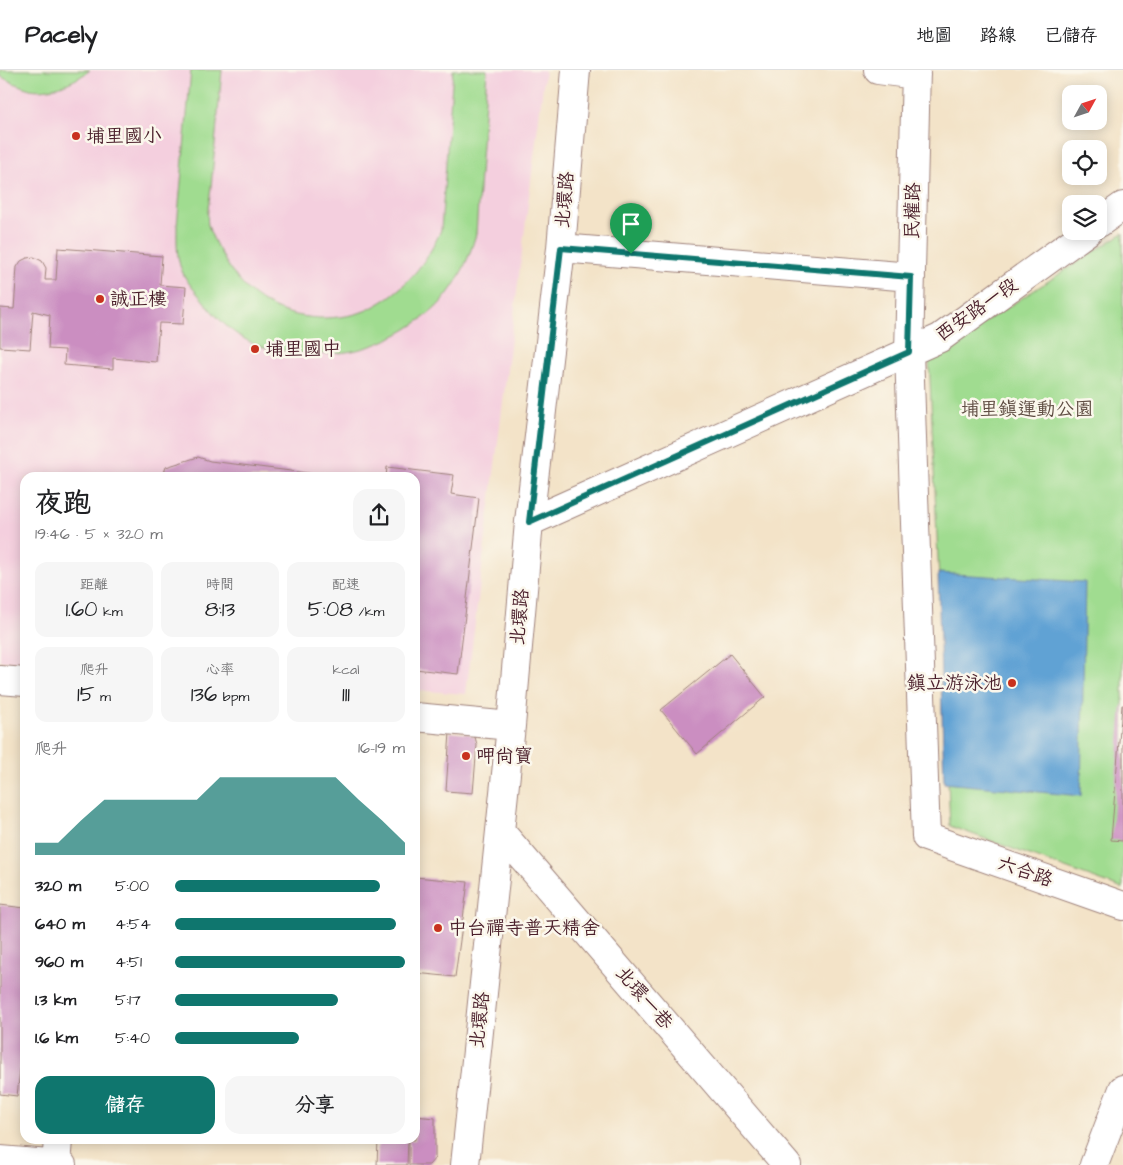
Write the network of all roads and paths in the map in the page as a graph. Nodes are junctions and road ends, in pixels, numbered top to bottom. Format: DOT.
graph roads {
  1 [pos="576,70"];
  2 [pos="878,70"];
  3 [pos="916,72"];
  4 [pos="1123,206"];
  5 [pos="1107,217"];
  6 [pos="1076,240"];
  7 [pos="561,248"];
  8 [pos="911,277"];
  9 [pos="909,352"];
  10 [pos="529,522"];
  11 [pos="0,680"];
  12 [pos="20,682"];
  13 [pos="420,717"];
  14 [pos="511,726"];
  15 [pos="500,832"];
  16 [pos="926,837"];
  17 [pos="1123,906"];
  18 [pos="1123,1089"];
  19 [pos="58,1159"];
  20 [pos="0,1160"];
  21 [pos="465,1165"];
  22 [pos="787,1165"];
  23 [pos="1094,1165"];
  1 -- 7 [label="street, 北環路"];
  2 -- 3 [label="street"];
  3 -- 8 [label="street, 民權路"];
  4 -- 5 [label="street"];
  6 -- 9 [label="street, 西安路一段"];
  7 -- 8 [label="street"];
  7 -- 10 [label="street, 北環路"];
  8 -- 9 [label="street, 民權路"];
  9 -- 10 [label="street, 西安路一段"];
  9 -- 16 [label="street, 民權路"];
  10 -- 14 [label="street, 北環路"];
  11 -- 12 [label="street"];
  13 -- 14 [label="street"];
  14 -- 15 [label="street, 北環路"];
  15 -- 21 [label="street, 北環路"];
  15 -- 22 [label="street, 北環一巷"];
  16 -- 17 [label="street, 六合路"];
  18 -- 23 [label="street"];
  19 -- 20 [label="street"];
}
